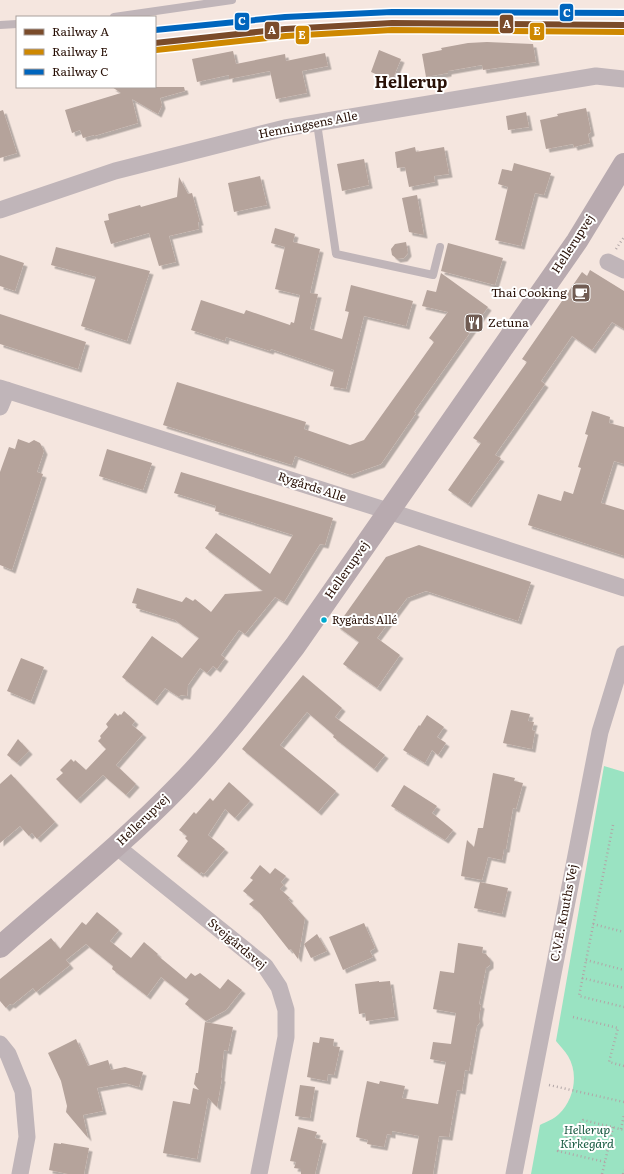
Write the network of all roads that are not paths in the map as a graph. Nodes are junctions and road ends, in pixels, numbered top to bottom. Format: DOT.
graph roads {
  1 [pos="232,0"];
  2 [pos="121,16"];
  3 [pos="16,24"];
  4 [pos="0,25"];
  5 [pos="624,79"];
  6 [pos="317,122"];
  7 [pos="624,164"];
  8 [pos="0,210"];
  9 [pos="440,247"];
  10 [pos="608,262"];
  11 [pos="624,270"];
  12 [pos="3,389"];
  13 [pos="0,407"];
  14 [pos="388,511"];
  15 [pos="624,588"];
  16 [pos="624,654"];
  17 [pos="116,846"];
  18 [pos="0,947"];
  19 [pos="0,1044"];
  20 [pos="20,1174"];
  21 [pos="259,1174"];
  22 [pos="514,1174"];
  1 -- 2 [label="lane"];
  3 -- 4 [label="lane"];
  5 -- 6 [label="street, Henningsens Alle"];
  6 -- 8 [label="street, Henningsens Alle"];
  6 -- 9 [label="lane"];
  7 -- 14 [label="street, Hellerupvej"];
  10 -- 11 [label="street"];
  12 -- 13 [label="street"];
  12 -- 14 [label="street, Rygårds Alle"];
  14 -- 15 [label="street, Rygårds Alle"];
  14 -- 17 [label="street, Hellerupvej"];
  16 -- 22 [label="street, C.V.E. Knuths Vej"];
  17 -- 18 [label="street, Hellerupvej"];
  17 -- 21 [label="street, Svejgårdsvej"];
  19 -- 20 [label="street"];
}
